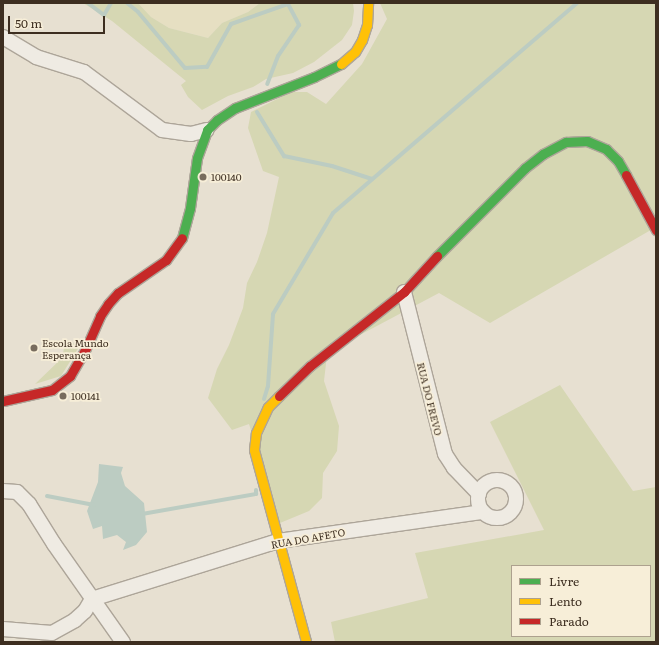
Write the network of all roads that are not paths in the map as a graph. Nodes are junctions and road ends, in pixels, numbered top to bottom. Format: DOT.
graph roads {
  1 [pos="368,3"];
  2 [pos="3,37"];
  3 [pos="207,130"];
  4 [pos="656,230"];
  5 [pos="404,292"];
  6 [pos="3,401"];
  7 [pos="10,491"];
  8 [pos="479,494"];
  9 [pos="483,512"];
  10 [pos="278,541"];
  11 [pos="92,600"];
  12 [pos="3,629"];
  13 [pos="123,642"];
  14 [pos="306,642"];
  1 -- 3 [label="street"];
  2 -- 3 [label="street"];
  3 -- 6 [label="street"];
  4 -- 5 [label="street"];
  5 -- 8 [label="street, RUA DO FREVO"];
  5 -- 10 [label="street"];
  7 -- 11 [label="street"];
  8 -- 9 [label="street"];
  8 -- 9 [label="street, RUA DO AFETO"];
  9 -- 10 [label="street, RUA DO AFETO"];
  10 -- 11 [label="street, RUA DO AFETO"];
  10 -- 14 [label="street"];
  11 -- 12 [label="street"];
  11 -- 13 [label="street"];
}
